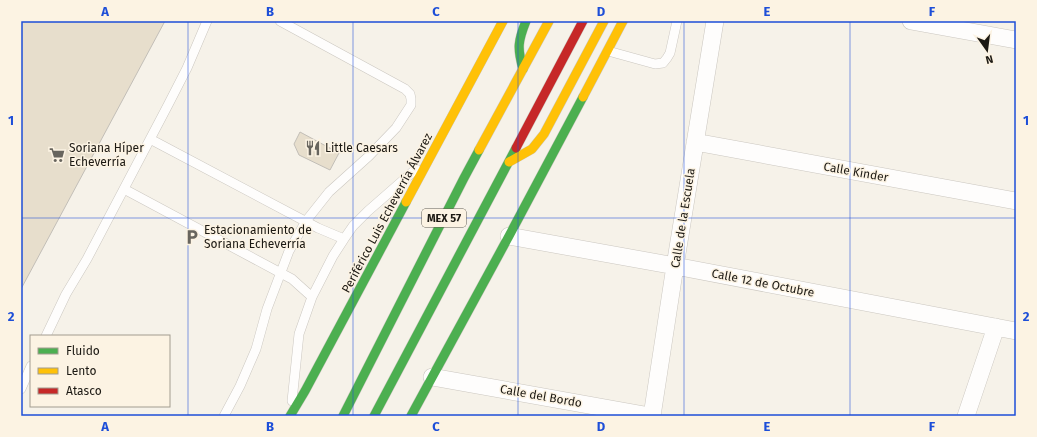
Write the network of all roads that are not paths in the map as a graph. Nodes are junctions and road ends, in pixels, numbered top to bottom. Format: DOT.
graph roads {
  1 [pos="207,21"];
  2 [pos="280,21"];
  3 [pos="503,21"];
  4 [pos="526,21"];
  5 [pos="583,21"];
  6 [pos="604,21"];
  7 [pos="623,21"];
  8 [pos="677,21"];
  9 [pos="715,21"];
  10 [pos="912,21"];
  11 [pos="548,22"];
  12 [pos="1016,40"];
  13 [pos="608,51"];
  14 [pos="523,69"];
  15 [pos="150,139"];
  16 [pos="695,142"];
  17 [pos="430,156"];
  18 [pos="509,162"];
  19 [pos="124,189"];
  20 [pos="1016,202"];
  21 [pos="306,221"];
  22 [pos="509,236"];
  23 [pos="344,239"];
  24 [pos="675,266"];
  25 [pos="280,273"];
  26 [pos="312,297"];
  27 [pos="996,327"];
  28 [pos="1016,331"];
  29 [pos="46,335"];
  30 [pos="30,368"];
  31 [pos="432,377"];
  32 [pos="21,389"];
  33 [pos="224,416"];
  34 [pos="290,416"];
  35 [pos="343,416"];
  36 [pos="374,416"];
  37 [pos="411,416"];
  38 [pos="651,416"];
  39 [pos="966,416"];
  1 -- 15 [label="lane"];
  2 -- 21 [label="lane"];
  3 -- 17 [label="main road, Periférico Luis Echeverría Álvarez"];
  4 -- 14 [label="main road"];
  5 -- 18 [label="main road, MEX 57"];
  6 -- 18 [label="main road"];
  7 -- 13 [label="main road"];
  8 -- 13 [label="lane"];
  9 -- 16 [label="street, Calle de la Escuela"];
  10 -- 12 [label="street"];
  11 -- 14 [label="main road, MEX 57"];
  13 -- 22 [label="main road"];
  14 -- 35 [label="main road, MEX 57"];
  15 -- 19 [label="lane"];
  15 -- 21 [label="lane"];
  16 -- 20 [label="street, Calle Kínder"];
  16 -- 24 [label="street, Calle de la Escuela"];
  17 -- 23 [label="lane"];
  17 -- 34 [label="main road, Periférico Luis Echeverría Álvarez"];
  18 -- 36 [label="main road, MEX 57"];
  19 -- 25 [label="lane"];
  19 -- 29 [label="lane"];
  21 -- 23 [label="lane"];
  21 -- 25 [label="lane"];
  22 -- 24 [label="street, Calle 12 de Octubre"];
  22 -- 31 [label="main road"];
  23 -- 26 [label="lane"];
  24 -- 27 [label="street, Calle 12 de Octubre"];
  24 -- 38 [label="street, Calle de la Escuela"];
  25 -- 26 [label="lane"];
  25 -- 33 [label="lane"];
  26 -- 34 [label="lane"];
  27 -- 28 [label="street, Calle 12 de Octubre"];
  27 -- 39 [label="street"];
  30 -- 32 [label="lane"];
  31 -- 37 [label="main road"];
  31 -- 38 [label="street, Calle del Bordo"];
}
